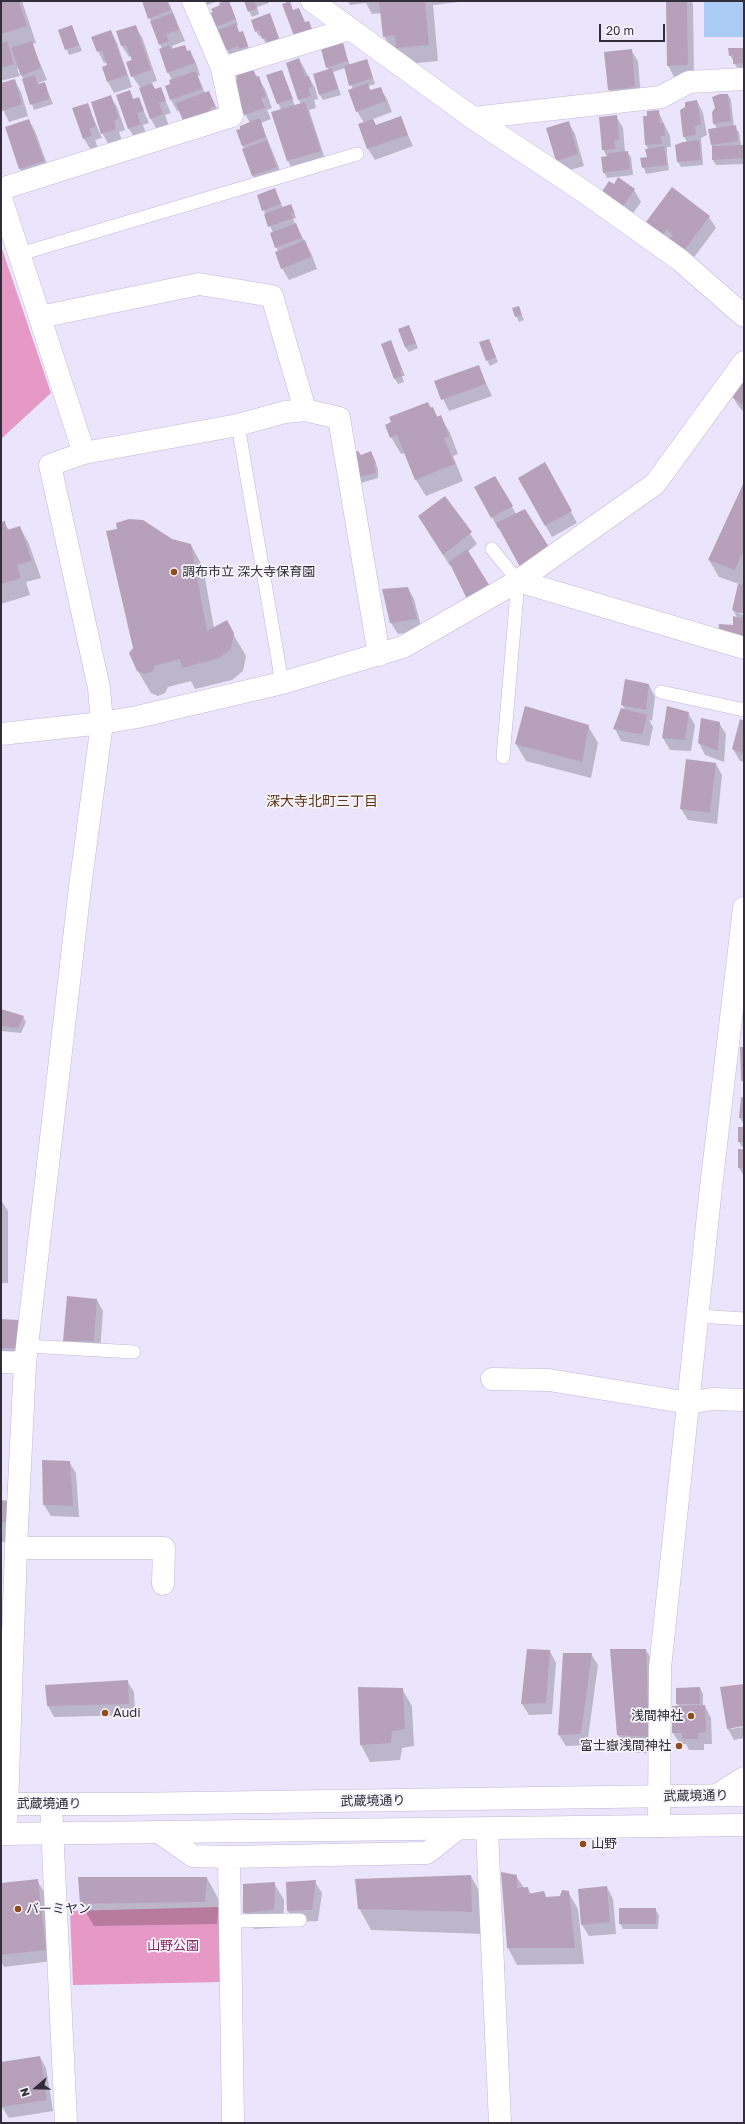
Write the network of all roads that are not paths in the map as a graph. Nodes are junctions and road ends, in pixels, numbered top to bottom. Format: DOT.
graph roads {
  1 [pos="193,1"];
  2 [pos="312,1"];
  3 [pos="350,29"];
  4 [pos="222,68"];
  5 [pos="744,79"];
  6 [pos="473,118"];
  7 [pos="357,154"];
  8 [pos="1,189"];
  9 [pos="1,198"];
  10 [pos="20,254"];
  11 [pos="744,316"];
  12 [pos="40,317"];
  13 [pos="744,362"];
  14 [pos="305,410"];
  15 [pos="238,425"];
  16 [pos="84,453"];
  17 [pos="492,549"];
  18 [pos="518,581"];
  19 [pos="744,648"];
  20 [pos="379,655"];
  21 [pos="282,683"];
  22 [pos="661,692"];
  23 [pos="744,710"];
  24 [pos="102,723"];
  25 [pos="1,734"];
  26 [pos="503,757"];
  27 [pos="744,908"];
  28 [pos="698,1316"];
  29 [pos="744,1319"];
  30 [pos="134,1352"];
  31 [pos="26,1355"];
  32 [pos="1,1362"];
  33 [pos="492,1379"];
  34 [pos="744,1400"];
  35 [pos="689,1403"];
  36 [pos="16,1548"];
  37 [pos="163,1584"];
  38 [pos="744,1778"];
  39 [pos="717,1795"];
  40 [pos="744,1795"];
  41 [pos="659,1797"];
  42 [pos="4,1804"];
  43 [pos="52,1805"];
  44 [pos="744,1825"];
  45 [pos="659,1826"];
  46 [pos="456,1830"];
  47 [pos="487,1830"];
  48 [pos="160,1833"];
  49 [pos="4,1834"];
  50 [pos="52,1834"];
  51 [pos="229,1857"];
  52 [pos="300,1920"];
  53 [pos="231,1921"];
  54 [pos="66,2123"];
  55 [pos="233,2123"];
  56 [pos="500,2123"];
  1 -- 4 [label="street"];
  2 -- 3 [label="street"];
  3 -- 4 [label="street"];
  3 -- 6 [label="street"];
  4 -- 8 [label="street"];
  5 -- 6 [label="street"];
  6 -- 11 [label="street"];
  7 -- 10 [label="lane"];
  9 -- 10 [label="street"];
  10 -- 12 [label="street"];
  12 -- 14 [label="street"];
  12 -- 16 [label="street"];
  13 -- 18 [label="street"];
  14 -- 15 [label="street"];
  14 -- 20 [label="street"];
  15 -- 16 [label="street"];
  15 -- 21 [label="lane"];
  16 -- 24 [label="street"];
  17 -- 18 [label="lane"];
  18 -- 19 [label="street"];
  18 -- 20 [label="street"];
  18 -- 26 [label="lane"];
  20 -- 21 [label="street"];
  21 -- 24 [label="street"];
  22 -- 23 [label="lane"];
  24 -- 25 [label="street"];
  24 -- 31 [label="street"];
  27 -- 28 [label="street"];
  28 -- 29 [label="lane"];
  28 -- 35 [label="street"];
  30 -- 31 [label="lane"];
  31 -- 32 [label="street"];
  31 -- 36 [label="street"];
  33 -- 35 [label="street"];
  34 -- 35 [label="street"];
  35 -- 41 [label="street"];
  36 -- 37 [label="street"];
  36 -- 42 [label="street"];
  38 -- 39 [label="street"];
  39 -- 40 [label="street, 武蔵境通り"];
  39 -- 41 [label="street, 武蔵境通り"];
  41 -- 43 [label="street, 武蔵境通り"];
  41 -- 45 [label="street"];
  42 -- 43 [label="street, 武蔵境通り"];
  42 -- 49 [label="street"];
  43 -- 50 [label="street"];
  44 -- 45 [label="street"];
  45 -- 47 [label="street"];
  46 -- 47 [label="street"];
  46 -- 48 [label="street"];
  46 -- 51 [label="street"];
  47 -- 56 [label="street"];
  48 -- 50 [label="street"];
  48 -- 51 [label="street"];
  49 -- 50 [label="street"];
  50 -- 54 [label="street"];
  51 -- 53 [label="street"];
  52 -- 53 [label="lane"];
  53 -- 55 [label="street"];
}
